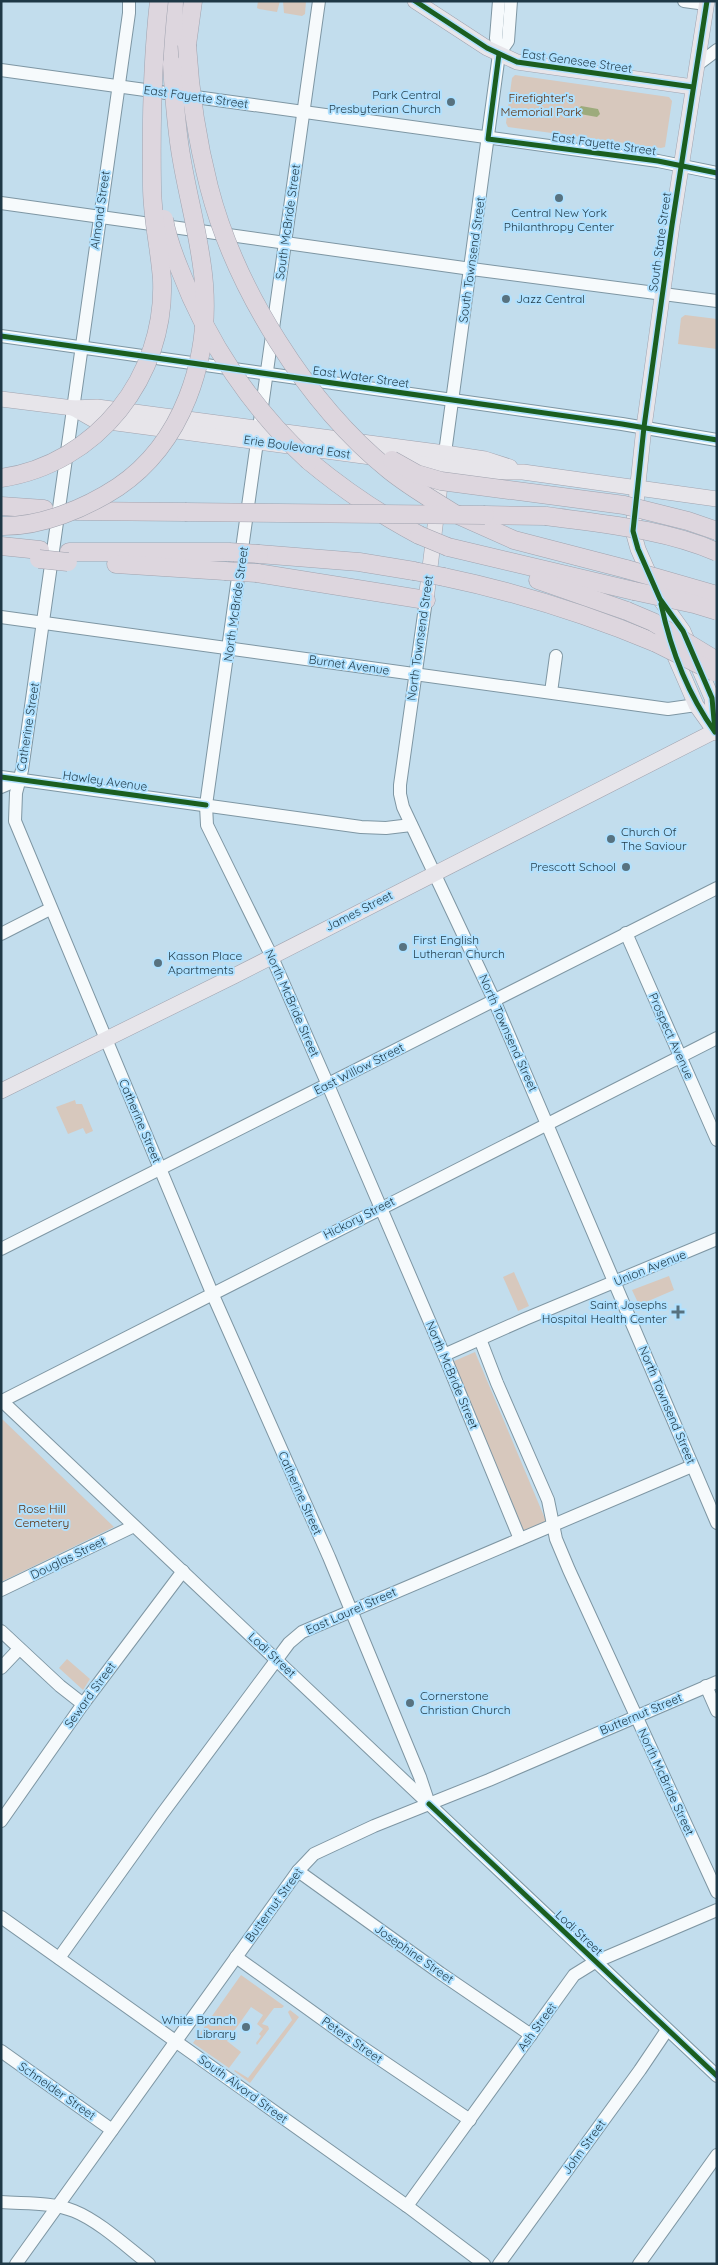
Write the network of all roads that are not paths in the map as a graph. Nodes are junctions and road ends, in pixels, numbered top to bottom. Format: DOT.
graph roads {
  1 [pos="159,1"];
  2 [pos="174,1"];
  3 [pos="186,1"];
  4 [pos="193,1"];
  5 [pos="320,1"];
  6 [pos="415,1"];
  7 [pos="499,1"];
  8 [pos="511,1"];
  9 [pos="684,1"];
  10 [pos="707,3"];
  11 [pos="130,5"];
  12 [pos="187,45"];
  13 [pos="717,50"];
  14 [pos="499,54"];
  15 [pos="697,65"];
  16 [pos="1,70"];
  17 [pos="118,86"];
  18 [pos="693,87"];
  19 [pos="304,112"];
  20 [pos="488,139"];
  21 [pos="153,154"];
  22 [pos="681,166"];
  23 [pos="717,173"];
  24 [pos="1,203"];
  25 [pos="99,217"];
  26 [pos="285,243"];
  27 [pos="471,269"];
  28 [pos="662,294"];
  29 [pos="717,301"];
  30 [pos="1,336"];
  31 [pos="82,347"];
  32 [pos="268,374"];
  33 [pos="1,399"];
  34 [pos="452,400"];
  35 [pos="73,408"];
  36 [pos="344,427"];
  37 [pos="644,427"];
  38 [pos="259,436"];
  39 [pos="717,440"];
  40 [pos="444,460"];
  41 [pos="1,478"];
  42 [pos="637,487"];
  43 [pos="717,500"];
  44 [pos="1,506"];
  45 [pos="546,516"];
  46 [pos="1,526"];
  47 [pos="717,530"];
  48 [pos="717,541"];
  49 [pos="1,546"];
  50 [pos="448,547"];
  51 [pos="717,552"];
  52 [pos="39,555"];
  53 [pos="1,556"];
  54 [pos="68,557"];
  55 [pos="717,595"];
  56 [pos="660,599"];
  57 [pos="426,600"];
  58 [pos="717,612"];
  59 [pos="1,617"];
  60 [pos="44,623"];
  61 [pos="230,648"];
  62 [pos="659,649"];
  63 [pos="556,656"];
  64 [pos="717,661"];
  65 [pos="717,673"];
  66 [pos="415,674"];
  67 [pos="717,683"];
  68 [pos="551,692"];
  69 [pos="696,705"];
  70 [pos="716,732"];
  71 [pos="1,777"];
  72 [pos="20,779"];
  73 [pos="1,788"];
  74 [pos="206,805"];
  75 [pos="411,825"];
  76 [pos="435,872"];
  77 [pos="717,888"];
  78 [pos="50,909"];
  79 [pos="626,933"];
  80 [pos="1,934"];
  81 [pos="271,955"];
  82 [pos="494,1000"];
  83 [pos="717,1038"];
  84 [pos="106,1039"];
  85 [pos="680,1056"];
  86 [pos="328,1085"];
  87 [pos="1,1092"];
  88 [pos="548,1124"];
  89 [pos="717,1140"];
  90 [pos="160,1169"];
  91 [pos="380,1207"];
  92 [pos="717,1239"];
  93 [pos="1,1249"];
  94 [pos="615,1282"];
  95 [pos="212,1293"];
  96 [pos="480,1339"];
  97 [pos="444,1355"];
  98 [pos="2,1400"];
  99 [pos="692,1466"];
  100 [pos="717,1523"];
  101 [pos="134,1526"];
  102 [pos="553,1526"];
  103 [pos="520,1539"];
  104 [pos="183,1571"];
  105 [pos="1,1590"];
  106 [pos="351,1610"];
  107 [pos="1,1631"];
  108 [pos="19,1649"];
  109 [pos="276,1660"];
  110 [pos="1,1668"];
  111 [pos="712,1684"];
  112 [pos="83,1704"];
  113 [pos="717,1711"];
  114 [pos="636,1716"];
  115 [pos="413,1760"];
  116 [pos="395,1772"];
  117 [pos="429,1804"];
  118 [pos="1,1821"];
  119 [pos="298,1871"];
  120 [pos="717,1892"];
  121 [pos="717,1910"];
  122 [pos="1,1917"];
  123 [pos="236,1957"];
  124 [pos="59,1958"];
  125 [pos="595,1962"];
  126 [pos="667,2030"];
  127 [pos="531,2035"];
  128 [pos="176,2041"];
  129 [pos="1,2051"];
  130 [pos="717,2076"];
  131 [pos="470,2120"];
  132 [pos="112,2130"];
  133 [pos="717,2155"];
  134 [pos="1,2202"];
  135 [pos="57,2206"];
  136 [pos="407,2206"];
  137 [pos="147,2263"];
  138 [pos="16,2264"];
  139 [pos="484,2264"];
  140 [pos="499,2264"];
  141 [pos="639,2264"];
  1 -- 21 [label="highway, bridge"];
  2 -- 46 [label="highway, bridge"];
  3 -- 12 [label="highway"];
  4 -- 12 [label="highway"];
  5 -- 19 [label="street, South McBride Street"];
  6 -- 14 [label="main road, East Genesee Street"];
  7 -- 14 [label="street, South Townsend Street"];
  8 -- 14 [label="street, South Townsend Street"];
  9 -- 10 [label="street"];
  10 -- 15 [label="main road, South State Street"];
  11 -- 17 [label="street, Almond Street"];
  12 -- 36 [label="highway, bridge"];
  13 -- 15 [label="street"];
  14 -- 18 [label="main road, East Genesee Street"];
  14 -- 20 [label="street, South Townsend Street"];
  15 -- 18 [label="main road, South State Street"];
  16 -- 17 [label="street, East Fayette Street"];
  17 -- 19 [label="street, East Fayette Street"];
  17 -- 25 [label="street, Almond Street"];
  18 -- 22 [label="main road, South State Street"];
  19 -- 20 [label="street, East Fayette Street"];
  19 -- 26 [label="street, South McBride Street"];
  20 -- 22 [label="street, East Fayette Street"];
  20 -- 27 [label="street, South Townsend Street"];
  21 -- 41 [label="highway, bridge"];
  21 -- 50 [label="highway, bridge"];
  22 -- 23 [label="street, East Fayette Street"];
  22 -- 28 [label="main road, South State Street"];
  24 -- 25 [label="street"];
  25 -- 26 [label="street"];
  25 -- 31 [label="street, Almond Street"];
  26 -- 27 [label="street"];
  26 -- 32 [label="street, South McBride Street"];
  27 -- 28 [label="street"];
  27 -- 34 [label="street, South Townsend Street"];
  28 -- 29 [label="street"];
  28 -- 37 [label="main road, South State Street"];
  30 -- 31 [label="street, East Water Street"];
  31 -- 32 [label="street, East Water Street"];
  31 -- 35 [label="street, Almond Street"];
  32 -- 34 [label="street, East Water Street"];
  32 -- 38 [label="street, South McBride Street"];
  33 -- 35 [label="main road, Erie Boulevard East"];
  34 -- 37 [label="street, East Water Street"];
  34 -- 40 [label="street, South Townsend Street"];
  35 -- 38 [label="main road, Erie Boulevard East"];
  35 -- 60 [label="street, Catherine Street"];
  36 -- 47 [label="highway, bridge"];
  36 -- 55 [label="highway, bridge"];
  37 -- 39 [label="street, East Water Street"];
  37 -- 42 [label="main road, South State Street"];
  38 -- 40 [label="main road, Erie Boulevard East"];
  38 -- 61 [label="street, North McBride Street"];
  40 -- 42 [label="main road, Erie Boulevard East"];
  40 -- 57 [label="main road, North Townsend Street"];
  42 -- 43 [label="main road, Erie Boulevard East"];
  42 -- 56 [label="main road, South State Street"];
  44 -- 45 [label="highway, bridge"];
  45 -- 48 [label="highway, bridge"];
  45 -- 51 [label="highway, bridge"];
  49 -- 52 [label="highway"];
  50 -- 58 [label="highway, bridge"];
  50 -- 64 [label="highway, bridge"];
  52 -- 53 [label="highway"];
  52 -- 54 [label="highway"];
  54 -- 57 [label="highway, bridge"];
  54 -- 62 [label="highway, bridge"];
  56 -- 69 [label="main road"];
  56 -- 70 [label="main road"];
  57 -- 66 [label="street, North Townsend Street"];
  59 -- 60 [label="street, Burnet Avenue"];
  60 -- 61 [label="street, Burnet Avenue"];
  60 -- 72 [label="street, Catherine Street"];
  61 -- 66 [label="street, Burnet Avenue"];
  61 -- 74 [label="street, North McBride Street"];
  62 -- 65 [label="highway, bridge"];
  62 -- 67 [label="highway"];
  63 -- 68 [label="street"];
  66 -- 68 [label="street, Burnet Avenue"];
  66 -- 75 [label="street, North Townsend Street"];
  68 -- 69 [label="street, Burnet Avenue"];
  69 -- 70 [label="main road"];
  70 -- 76 [label="main road, James Street"];
  71 -- 72 [label="street, Hawley Avenue"];
  72 -- 73 [label="street"];
  72 -- 74 [label="street, Hawley Avenue"];
  72 -- 78 [label="street, Catherine Street"];
  74 -- 75 [label="street, Hawley Avenue"];
  74 -- 81 [label="street, North McBride Street"];
  75 -- 76 [label="street, North Townsend Street"];
  76 -- 81 [label="main road, James Street"];
  76 -- 82 [label="street, North Townsend Street"];
  77 -- 79 [label="street, East Willow Street"];
  78 -- 80 [label="street"];
  78 -- 84 [label="street, Catherine Street"];
  79 -- 82 [label="street, East Willow Street"];
  79 -- 85 [label="street, Prospect Avenue"];
  81 -- 84 [label="main road, James Street"];
  81 -- 86 [label="street, North McBride Street"];
  82 -- 86 [label="street, East Willow Street"];
  82 -- 88 [label="street, North Townsend Street"];
  83 -- 85 [label="street, Hickory Street"];
  84 -- 87 [label="main road, James Street"];
  84 -- 90 [label="street, Catherine Street"];
  85 -- 88 [label="street, Hickory Street"];
  85 -- 89 [label="street, Prospect Avenue"];
  86 -- 90 [label="street, East Willow Street"];
  86 -- 91 [label="street, North McBride Street"];
  88 -- 91 [label="street, Hickory Street"];
  88 -- 94 [label="street, North Townsend Street"];
  90 -- 93 [label="street, East Willow Street"];
  90 -- 95 [label="street, Catherine Street"];
  91 -- 95 [label="street, Hickory Street"];
  91 -- 97 [label="street, North McBride Street"];
  92 -- 94 [label="street, Union Avenue"];
  94 -- 96 [label="street, Union Avenue"];
  94 -- 99 [label="street, North Townsend Street"];
  95 -- 98 [label="street, Hickory Street"];
  95 -- 106 [label="street, Catherine Street"];
  96 -- 97 [label="street, Union Avenue"];
  96 -- 102 [label="street, North McBride Street"];
  97 -- 103 [label="street, North McBride Street"];
  98 -- 101 [label="street, Lodi Street"];
  99 -- 100 [label="street, North Townsend Street"];
  99 -- 102 [label="street, East Laurel Street"];
  101 -- 104 [label="street, Lodi Street"];
  101 -- 105 [label="street, Douglas Street"];
  102 -- 103 [label="street, East Laurel Street"];
  102 -- 114 [label="street, North McBride Street"];
  103 -- 106 [label="street, East Laurel Street"];
  104 -- 109 [label="street, Lodi Street"];
  104 -- 112 [label="street, Seward Street"];
  106 -- 109 [label="street, East Laurel Street"];
  106 -- 115 [label="street, Catherine Street"];
  107 -- 108 [label="street"];
  108 -- 110 [label="street"];
  108 -- 112 [label="street"];
  109 -- 116 [label="street, Lodi Street"];
  109 -- 124 [label="street, East Laurel Street"];
  111 -- 113 [label="street"];
  111 -- 114 [label="street, Butternut Street"];
  112 -- 118 [label="street, Seward Street"];
  114 -- 117 [label="street, Butternut Street"];
  114 -- 120 [label="street, North McBride Street"];
  115 -- 116 [label="street"];
  115 -- 117 [label="street, Catherine Street"];
  116 -- 117 [label="street, Lodi Street"];
  117 -- 119 [label="street, Butternut Street"];
  117 -- 125 [label="street, Lodi Street"];
  119 -- 123 [label="street, Butternut Street"];
  119 -- 127 [label="street, Josephine Street"];
  121 -- 125 [label="street, Ash Street"];
  122 -- 124 [label="street, South Alvord Street"];
  123 -- 128 [label="street, Butternut Street"];
  123 -- 131 [label="street, Peters Street"];
  124 -- 128 [label="street, South Alvord Street"];
  125 -- 126 [label="street, Lodi Street"];
  125 -- 127 [label="street, Ash Street"];
  126 -- 130 [label="street, Lodi Street"];
  126 -- 140 [label="street, John Street"];
  127 -- 131 [label="street, Ash Street"];
  128 -- 132 [label="street, Butternut Street"];
  128 -- 136 [label="street, South Alvord Street"];
  129 -- 132 [label="street, Schneider Street"];
  131 -- 136 [label="street, Ash Street"];
  132 -- 135 [label="street, Butternut Street"];
  133 -- 141 [label="street"];
  134 -- 135 [label="street"];
  135 -- 137 [label="street"];
  135 -- 138 [label="street, Butternut Street"];
  136 -- 139 [label="street, South Alvord Street"];
}
